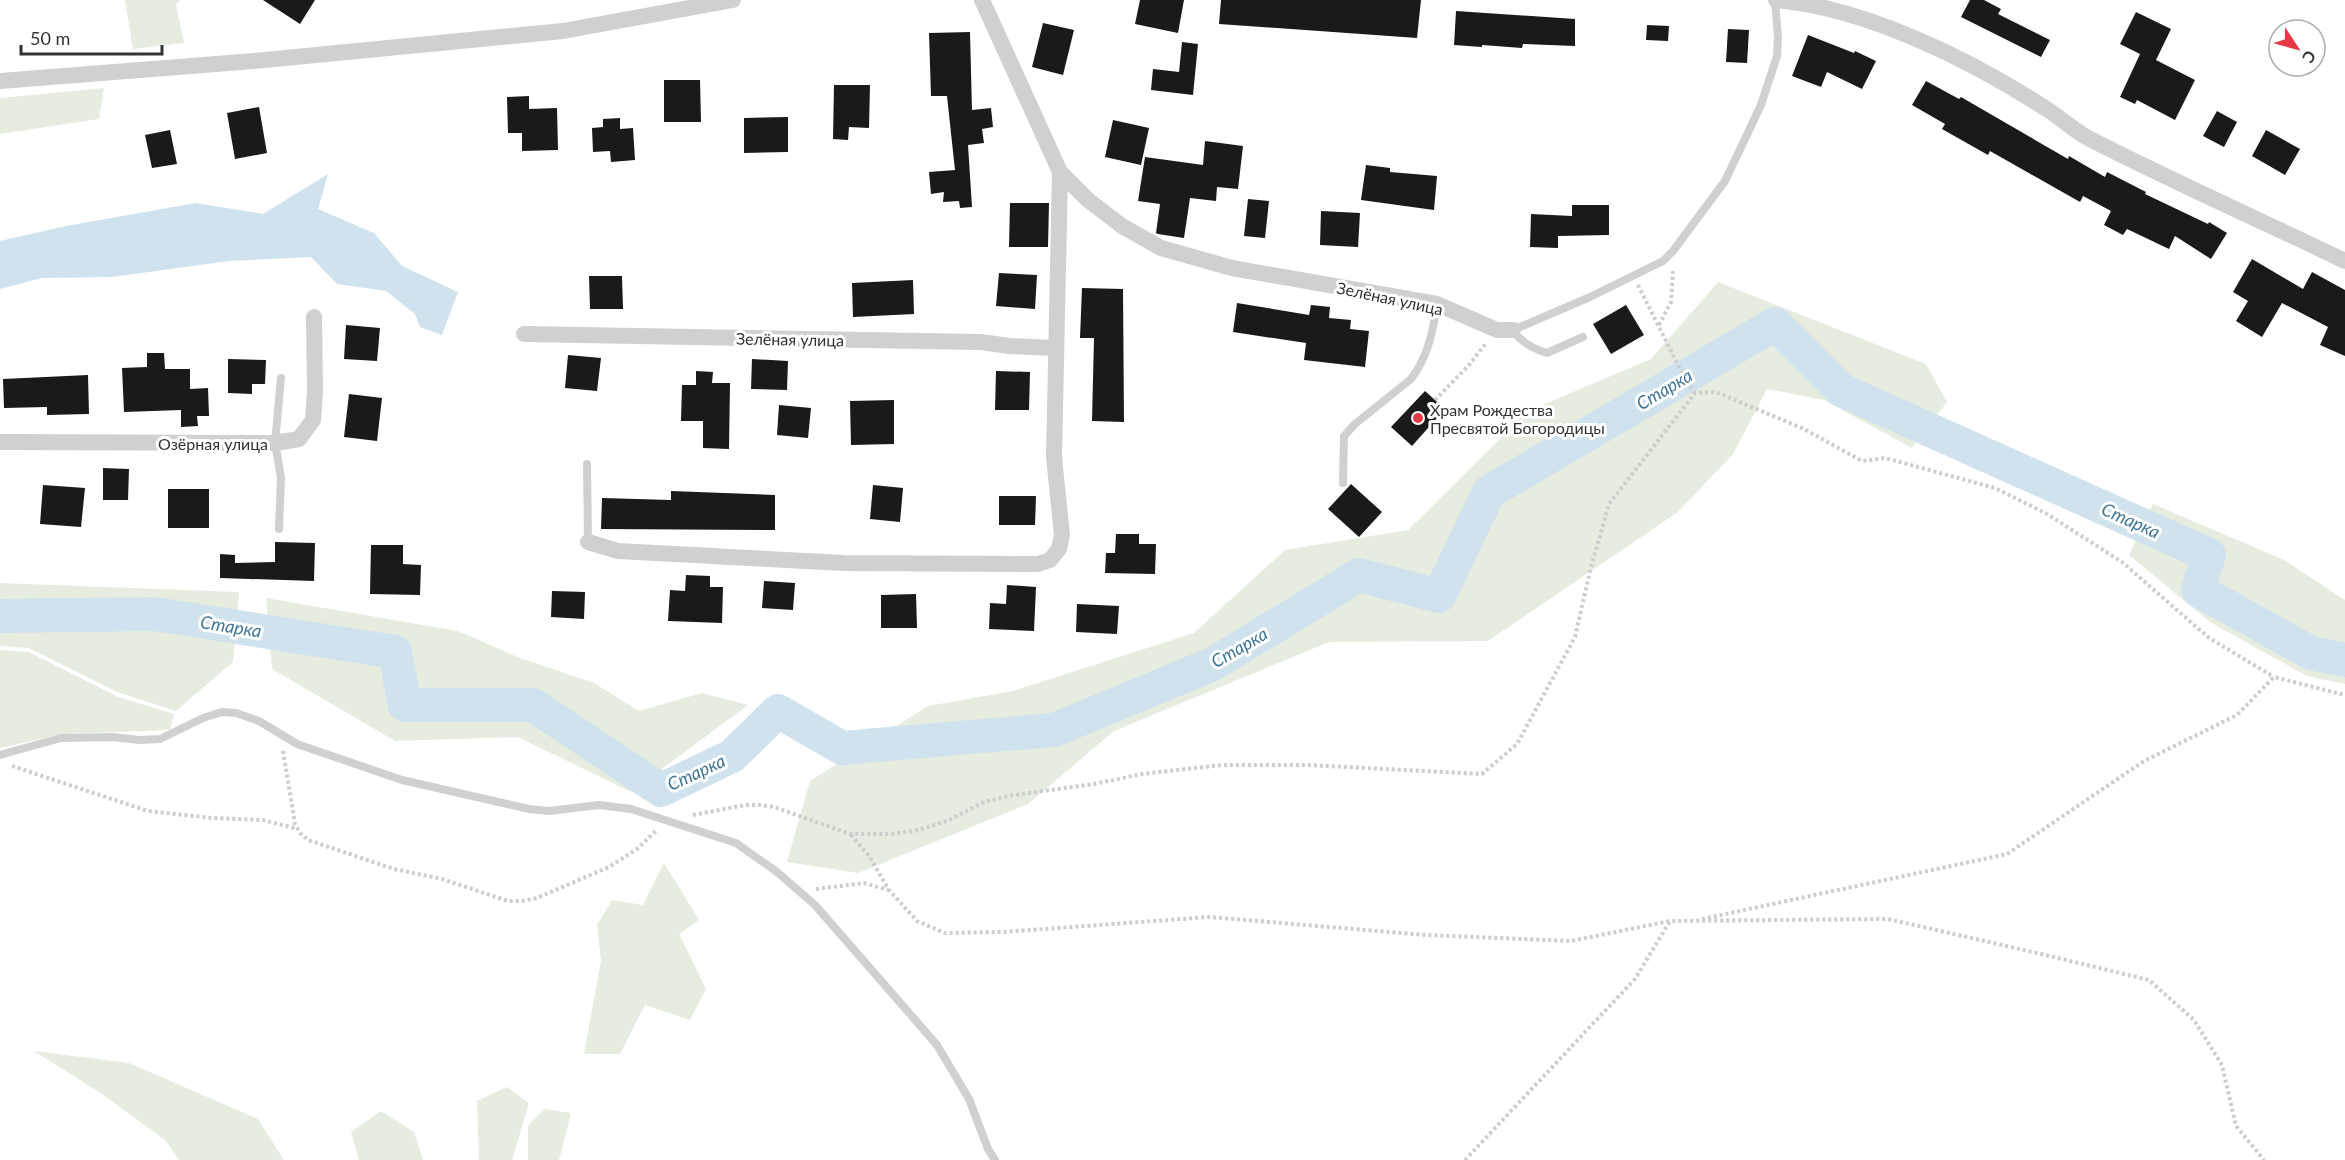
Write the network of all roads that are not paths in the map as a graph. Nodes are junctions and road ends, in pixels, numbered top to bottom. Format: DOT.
graph roads {
  1 [pos="733,0"];
  2 [pos="982,0"];
  3 [pos="1775,0"];
  4 [pos="0,81"];
  5 [pos="1060,172"];
  6 [pos="2345,261"];
  7 [pos="1437,304"];
  8 [pos="314,317"];
  9 [pos="1505,330"];
  10 [pos="524,334"];
  11 [pos="1583,337"];
  12 [pos="1056,348"];
  13 [pos="281,378"];
  14 [pos="0,442"];
  15 [pos="275,443"];
  16 [pos="587,464"];
  17 [pos="1343,483"];
  18 [pos="279,529"];
  19 [pos="588,542"];
  20 [pos="0,755"];
  21 [pos="995,1160"];
  1 -- 4 [label="street"];
  2 -- 5 [label="street, Зелёная улица"];
  3 -- 6 [label="street"];
  3 -- 9 [label="lane"];
  5 -- 7 [label="street, Зелёная улица"];
  5 -- 12 [label="street"];
  7 -- 9 [label="street, Зелёная улица"];
  7 -- 17 [label="lane"];
  8 -- 15 [label="street, Озёрная улица"];
  9 -- 11 [label="lane"];
  10 -- 12 [label="street, Зелёная улица"];
  12 -- 19 [label="street"];
  13 -- 15 [label="lane"];
  14 -- 15 [label="street, Озёрная улица"];
  15 -- 18 [label="lane"];
  16 -- 19 [label="lane"];
  20 -- 21 [label="lane"];
}
